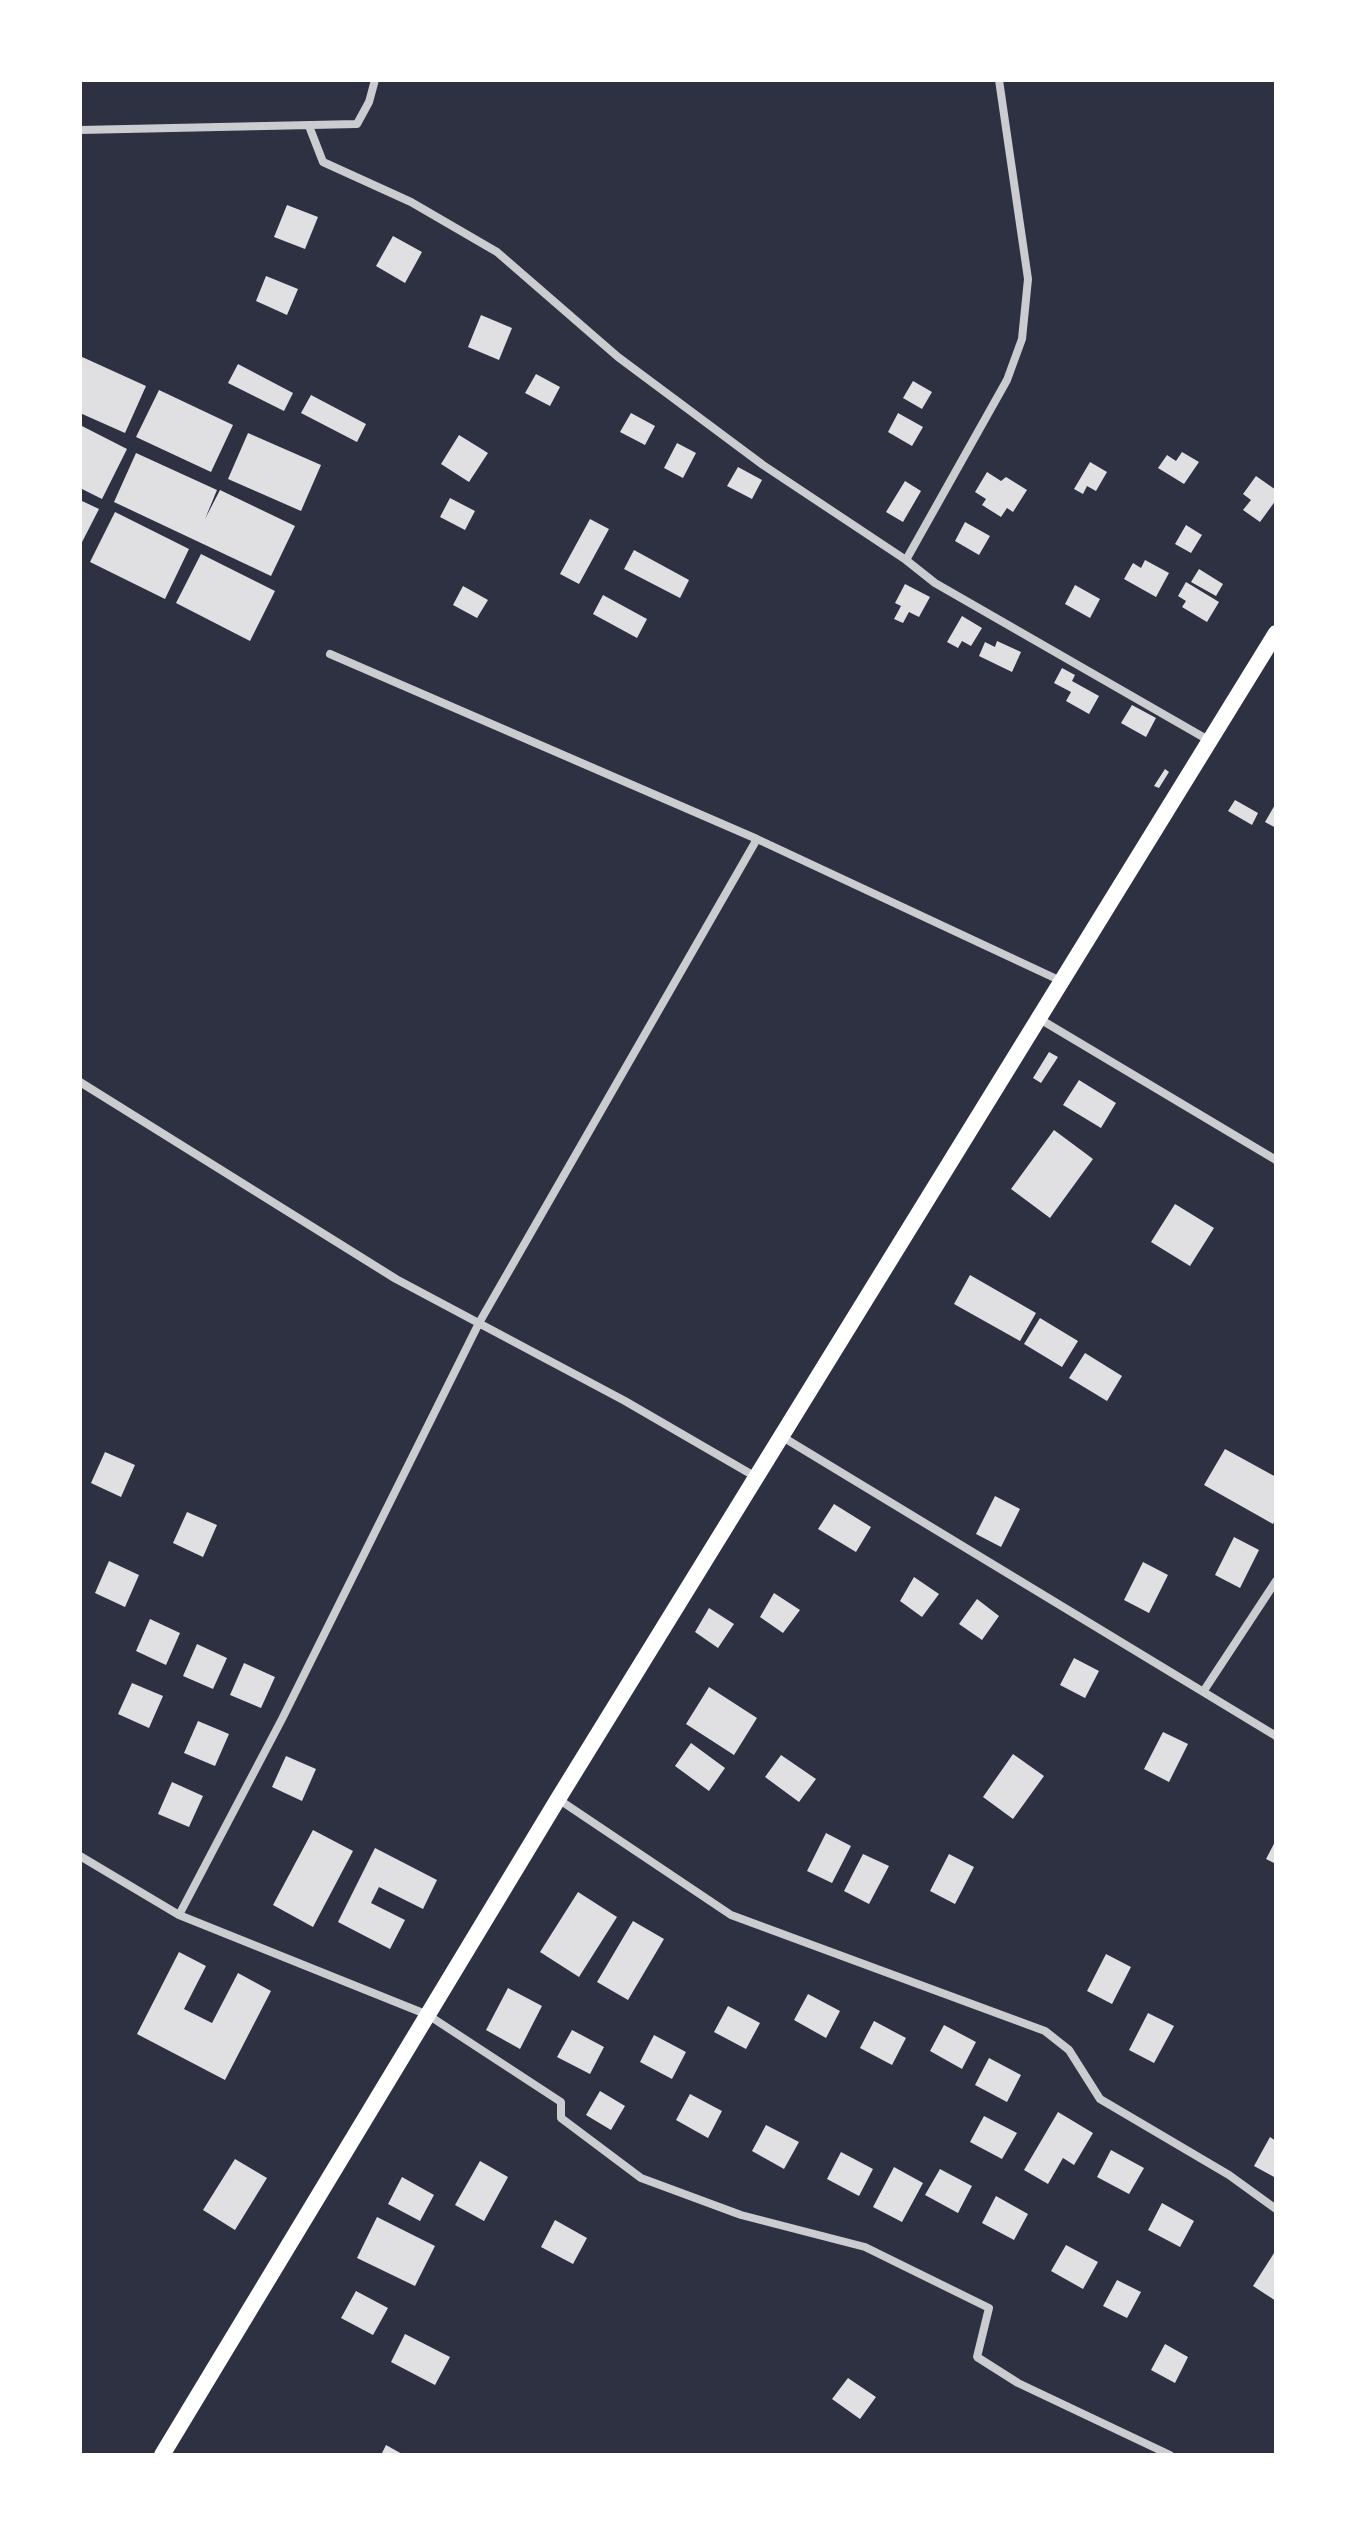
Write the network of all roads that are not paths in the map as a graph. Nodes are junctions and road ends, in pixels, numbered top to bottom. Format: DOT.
graph roads {
  1 [pos="375,80"];
  2 [pos="999,80"];
  3 [pos="309,126"];
  4 [pos="80,130"];
  5 [pos="906,560"];
  6 [pos="1276,633"];
  7 [pos="330,654"];
  8 [pos="1210,741"];
  9 [pos="757,839"];
  10 [pos="1061,981"];
  11 [pos="1038,1018"];
  12 [pos="80,1082"];
  13 [pos="1276,1160"];
  14 [pos="479,1323"];
  15 [pos="781,1436"];
  16 [pos="756,1477"];
  17 [pos="1276,1581"];
  18 [pos="1203,1692"];
  19 [pos="1276,1736"];
  20 [pos="558,1799"];
  21 [pos="80,1856"];
  22 [pos="179,1915"];
  23 [pos="428,2015"];
  24 [pos="1276,2209"];
  25 [pos="162,2455"];
  26 [pos="1170,2455"];
  1 -- 3 [label="street"];
  2 -- 5 [label="street"];
  3 -- 4 [label="street"];
  3 -- 5 [label="street"];
  5 -- 8 [label="street"];
  6 -- 8 [label="highway"];
  7 -- 9 [label="street"];
  8 -- 10 [label="highway"];
  9 -- 10 [label="street"];
  9 -- 14 [label="street"];
  10 -- 11 [label="highway"];
  11 -- 13 [label="street"];
  11 -- 15 [label="highway"];
  12 -- 14 [label="street"];
  14 -- 16 [label="street"];
  14 -- 22 [label="street"];
  15 -- 16 [label="highway"];
  15 -- 18 [label="street"];
  16 -- 20 [label="highway"];
  17 -- 18 [label="street"];
  18 -- 19 [label="street"];
  20 -- 23 [label="highway"];
  20 -- 24 [label="street"];
  21 -- 22 [label="street"];
  22 -- 23 [label="street"];
  23 -- 25 [label="highway"];
  23 -- 26 [label="street"];
}
